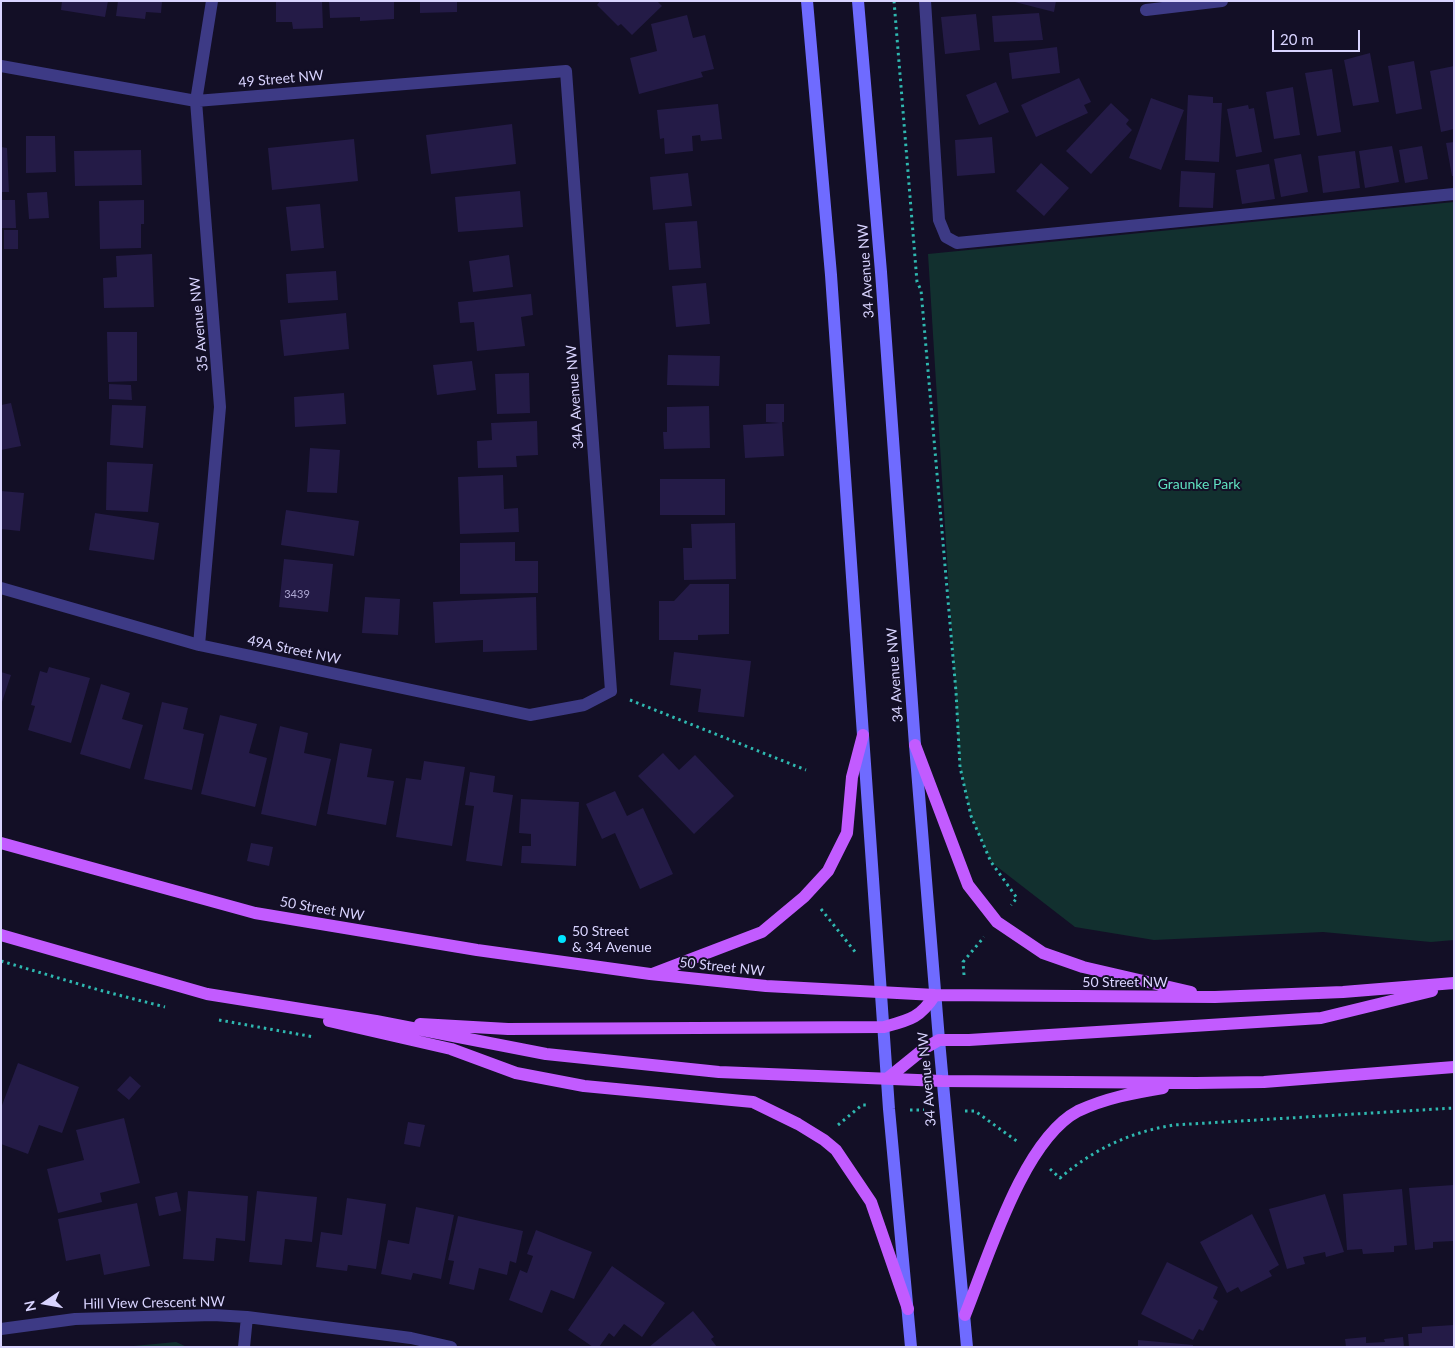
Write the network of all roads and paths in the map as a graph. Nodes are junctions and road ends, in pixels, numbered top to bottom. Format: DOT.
graph roads {
  1 [pos="212,1"];
  2 [pos="807,1"];
  3 [pos="858,1"];
  4 [pos="894,1"];
  5 [pos="925,1"];
  6 [pos="1222,1"];
  7 [pos="1146,10"];
  8 [pos="1,66"];
  9 [pos="566,71"];
  10 [pos="196,101"];
  11 [pos="1454,194"];
  12 [pos="1,588"];
  13 [pos="199,645"];
  14 [pos="611,692"];
  15 [pos="863,735"];
  16 [pos="915,745"];
  17 [pos="806,770"];
  18 [pos="1,843"];
  19 [pos="1017,898"];
  20 [pos="819,906"];
  21 [pos="1,936"];
  22 [pos="857,954"];
  23 [pos="650,974"];
  24 [pos="1454,984"];
  25 [pos="882,992"];
  26 [pos="208,994"];
  27 [pos="935,995"];
  28 [pos="1215,997"];
  29 [pos="376,1021"];
  30 [pos="884,1027"];
  31 [pos="939,1040"];
  32 [pos="1454,1067"];
  33 [pos="888,1078"];
  34 [pos="942,1081"];
  35 [pos="1196,1083"];
  36 [pos="1454,1108"];
  37 [pos="1060,1178"];
  38 [pos="908,1309"];
  39 [pos="965,1315"];
  40 [pos="247,1317"];
  41 [pos="1,1329"];
  42 [pos="244,1347"];
  43 [pos="451,1347"];
  44 [pos="911,1347"];
  45 [pos="967,1347"];
  1 -- 10 [label="street, 35 Avenue NW"];
  2 -- 15 [label="main road"];
  3 -- 16 [label="main road, 34 Avenue NW"];
  4 -- 19 [label="path"];
  5 -- 11 [label="street"];
  6 -- 7 [label="street"];
  8 -- 10 [label="street, 49 Street NW"];
  9 -- 10 [label="street, 49 Street NW"];
  9 -- 14 [label="street, 34A Avenue NW"];
  10 -- 13 [label="street, 35 Avenue NW"];
  12 -- 13 [label="street, 49A Street NW"];
  13 -- 14 [label="street, 49A Street NW"];
  14 -- 17 [label="path"];
  15 -- 23 [label="main road"];
  15 -- 25 [label="main road"];
  16 -- 27 [label="main road, 34 Avenue NW"];
  16 -- 28 [label="main road"];
  18 -- 23 [label="main road, 50 Street NW"];
  20 -- 22 [label="path"];
  21 -- 26 [label="main road"];
  23 -- 25 [label="main road, 50 Street NW"];
  24 -- 28 [label="main road, 50 Street NW"];
  24 -- 31 [label="main road"];
  25 -- 27 [label="main road, 50 Street NW"];
  25 -- 30 [label="main road"];
  26 -- 29 [label="main road"];
  26 -- 38 [label="main road"];
  27 -- 28 [label="main road, 50 Street NW"];
  27 -- 30 [label="main road"];
  27 -- 31 [label="main road, 34 Avenue NW"];
  29 -- 30 [label="main road"];
  29 -- 33 [label="main road"];
  30 -- 33 [label="main road"];
  31 -- 33 [label="main road"];
  31 -- 34 [label="main road, 34 Avenue NW"];
  32 -- 35 [label="main road"];
  33 -- 34 [label="main road"];
  33 -- 38 [label="main road"];
  34 -- 35 [label="main road"];
  34 -- 39 [label="main road, 34 Avenue NW"];
  35 -- 39 [label="main road"];
  36 -- 37 [label="path"];
  38 -- 44 [label="main road"];
  39 -- 45 [label="main road, 34 Avenue NW"];
  40 -- 41 [label="street, Hill View Crescent NW"];
  40 -- 42 [label="street"];
  40 -- 43 [label="street, Hill View Crescent NW"];
}
